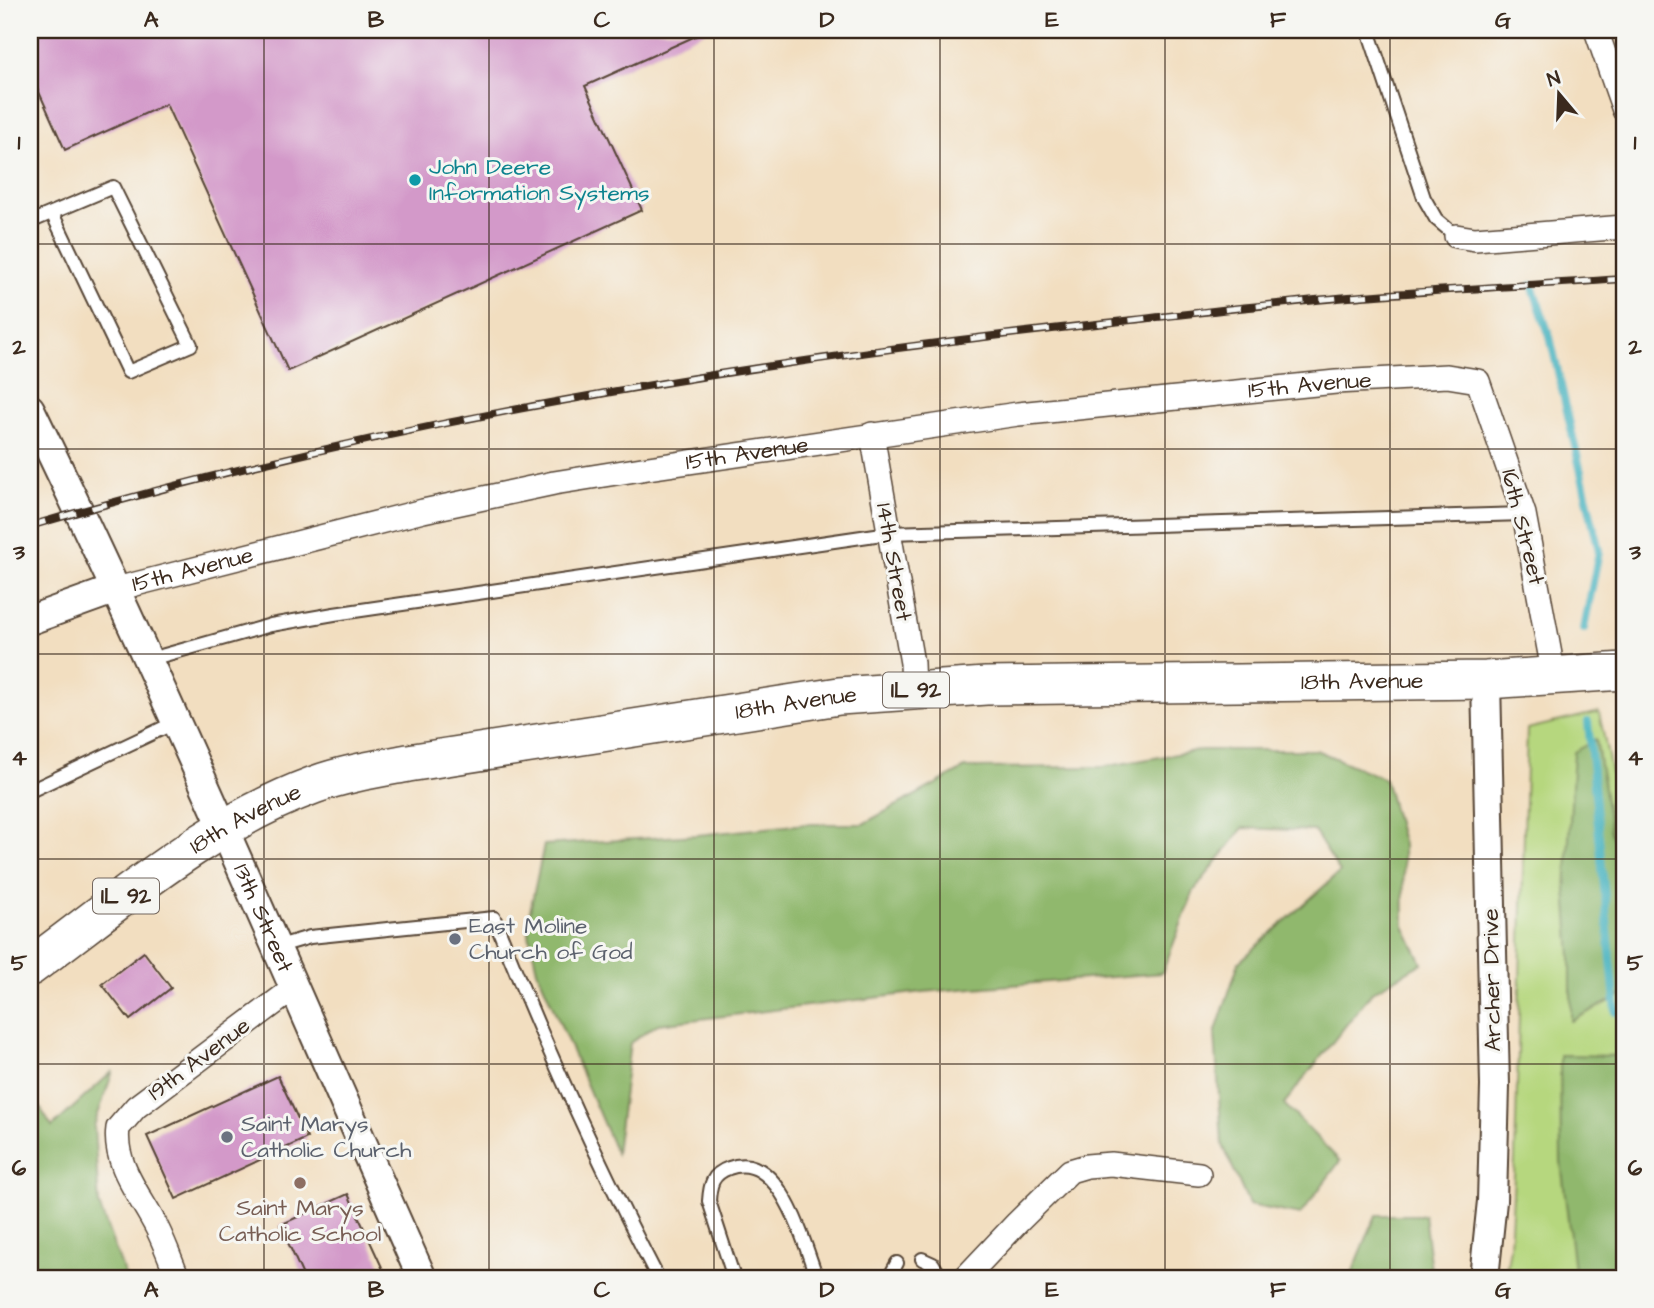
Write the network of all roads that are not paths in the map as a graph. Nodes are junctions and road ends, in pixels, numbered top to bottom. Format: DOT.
graph roads {
  1 [pos="1368,30"];
  2 [pos="1596,30"];
  3 [pos="1624,110"];
  4 [pos="52,213"];
  5 [pos="30,222"];
  6 [pos="1624,227"];
  7 [pos="1455,236"];
  8 [pos="1478,381"];
  9 [pos="33,422"];
  10 [pos="872,434"];
  11 [pos="1524,514"];
  12 [pos="889,533"];
  13 [pos="116,589"];
  14 [pos="30,620"];
  15 [pos="147,661"];
  16 [pos="1624,671"];
  17 [pos="1554,676"];
  18 [pos="1486,680"];
  19 [pos="913,690"];
  20 [pos="176,722"];
  21 [pos="30,791"];
  22 [pos="224,828"];
  23 [pos="276,947"];
  24 [pos="30,967"];
  25 [pos="293,989"];
  26 [pos="1199,1174"];
  27 [pos="922,1259"];
  28 [pos="897,1263"];
  29 [pos="968,1277"];
  30 [pos="178,1278"];
  31 [pos="422,1278"];
  32 [pos="658,1278"];
  33 [pos="734,1278"];
  34 [pos="817,1278"];
  35 [pos="889,1278"];
  36 [pos="941,1278"];
  37 [pos="1483,1278"];
  1 -- 7 [label="lane"];
  2 -- 3 [label="street"];
  4 -- 4 [label="lane"];
  4 -- 5 [label="lane"];
  6 -- 7 [label="street"];
  8 -- 10 [label="street, 15th Avenue"];
  8 -- 11 [label="street, 16th Street"];
  9 -- 13 [label="street, 13th Street"];
  10 -- 12 [label="street, 14th Street"];
  10 -- 13 [label="street, 15th Avenue"];
  11 -- 12 [label="lane"];
  11 -- 17 [label="street, 16th Street"];
  12 -- 15 [label="lane"];
  12 -- 19 [label="street, 14th Street"];
  13 -- 14 [label="street, 15th Avenue"];
  13 -- 15 [label="street, 13th Street"];
  15 -- 20 [label="street, 13th Street"];
  16 -- 17 [label="main road, 18th Avenue / IL 92"];
  17 -- 18 [label="main road, 18th Avenue / IL 92"];
  18 -- 19 [label="main road, 18th Avenue / IL 92"];
  18 -- 37 [label="street, Archer Drive"];
  19 -- 22 [label="main road, 18th Avenue / IL 92"];
  20 -- 21 [label="lane"];
  20 -- 22 [label="street, 13th Street"];
  22 -- 23 [label="street, 13th Street"];
  22 -- 24 [label="main road, 18th Avenue / IL 92"];
  23 -- 25 [label="street, 13th Street"];
  23 -- 32 [label="lane"];
  25 -- 30 [label="street, 19th Avenue"];
  25 -- 31 [label="street, 13th Street"];
  26 -- 29 [label="street"];
  27 -- 36 [label="lane"];
  28 -- 35 [label="lane"];
  33 -- 34 [label="lane"];
}
